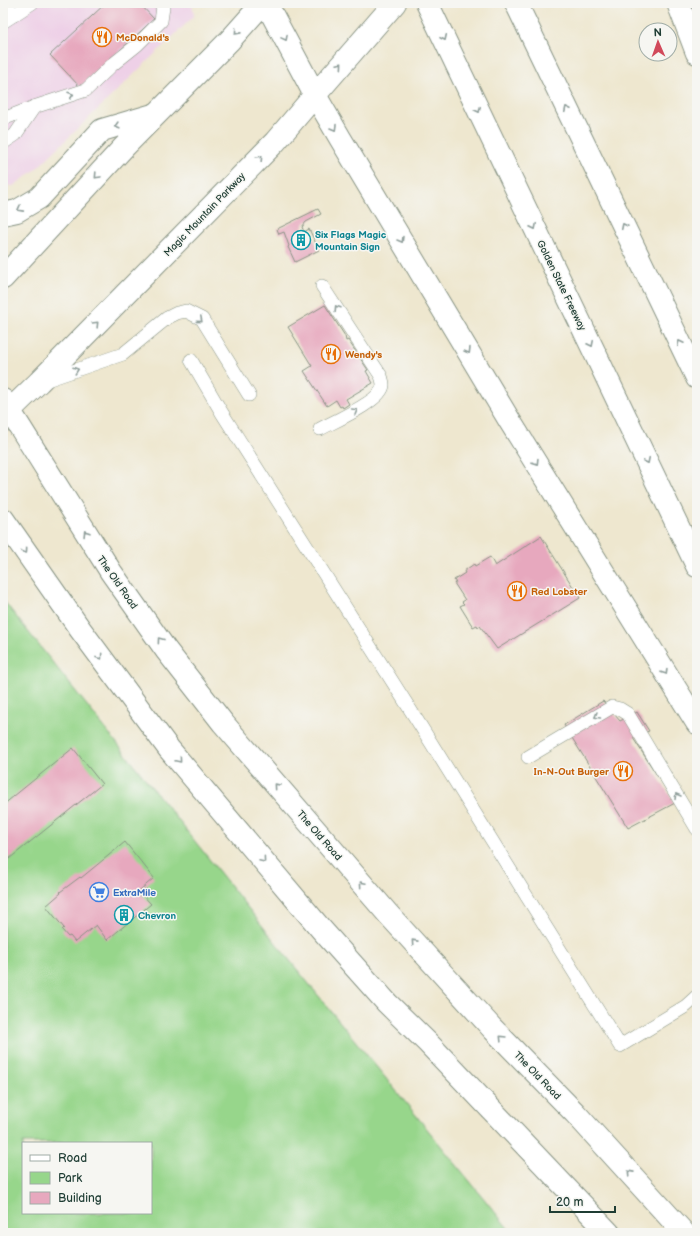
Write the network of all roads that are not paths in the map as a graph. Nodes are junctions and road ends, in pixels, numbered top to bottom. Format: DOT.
graph roads {
  1 [pos="6,3"];
  2 [pos="32,3"];
  3 [pos="160,3"];
  4 [pos="263,3"];
  5 [pos="266,3"];
  6 [pos="395,3"];
  7 [pos="427,3"];
  8 [pos="678,3"];
  9 [pos="519,9"];
  10 [pos="8,19"];
  11 [pos="697,53"];
  12 [pos="315,94"];
  13 [pos="34,107"];
  14 [pos="155,115"];
  15 [pos="3,119"];
  16 [pos="3,143"];
  17 [pos="3,214"];
  18 [pos="3,278"];
  19 [pos="322,286"];
  20 [pos="190,360"];
  21 [pos="697,378"];
  22 [pos="39,382"];
  23 [pos="249,395"];
  24 [pos="5,409"];
  25 [pos="320,429"];
  26 [pos="3,519"];
  27 [pos="697,566"];
  28 [pos="697,723"];
  29 [pos="528,756"];
  30 [pos="697,829"];
  31 [pos="697,996"];
  32 [pos="691,1005"];
  33 [pos="609,1233"];
  34 [pos="684,1233"];
  1 -- 10 [label="lane"];
  2 -- 10 [label="lane"];
  13 -- 3 [label="lane, one-way"];
  4 -- 14 [label="main road, one-way"];
  5 -- 12 [label="main road, one-way"];
  12 -- 6 [label="main road, Magic Mountain Parkway, one-way"];
  7 -- 27 [label="main road, Golden State Freeway, one-way"];
  8 -- 11 [label="main road"];
  21 -- 9 [label="main road, one-way"];
  22 -- 12 [label="main road, Magic Mountain Parkway, one-way"];
  12 -- 28 [label="main road, one-way"];
  13 -- 15 [label="lane"];
  13 -- 16 [label="lane"];
  14 -- 17 [label="main road, one-way"];
  14 -- 18 [label="main road, one-way"];
  25 -- 19 [label="lane, one-way"];
  20 -- 32 [label="lane"];
  22 -- 23 [label="lane, one-way"];
  22 -- 24 [label="main road, Magic Mountain Parkway"];
  34 -- 24 [label="main road, The Old Road, one-way"];
  26 -- 33 [label="main road, one-way"];
  30 -- 29 [label="lane, one-way"];
  31 -- 32 [label="lane"];
}
